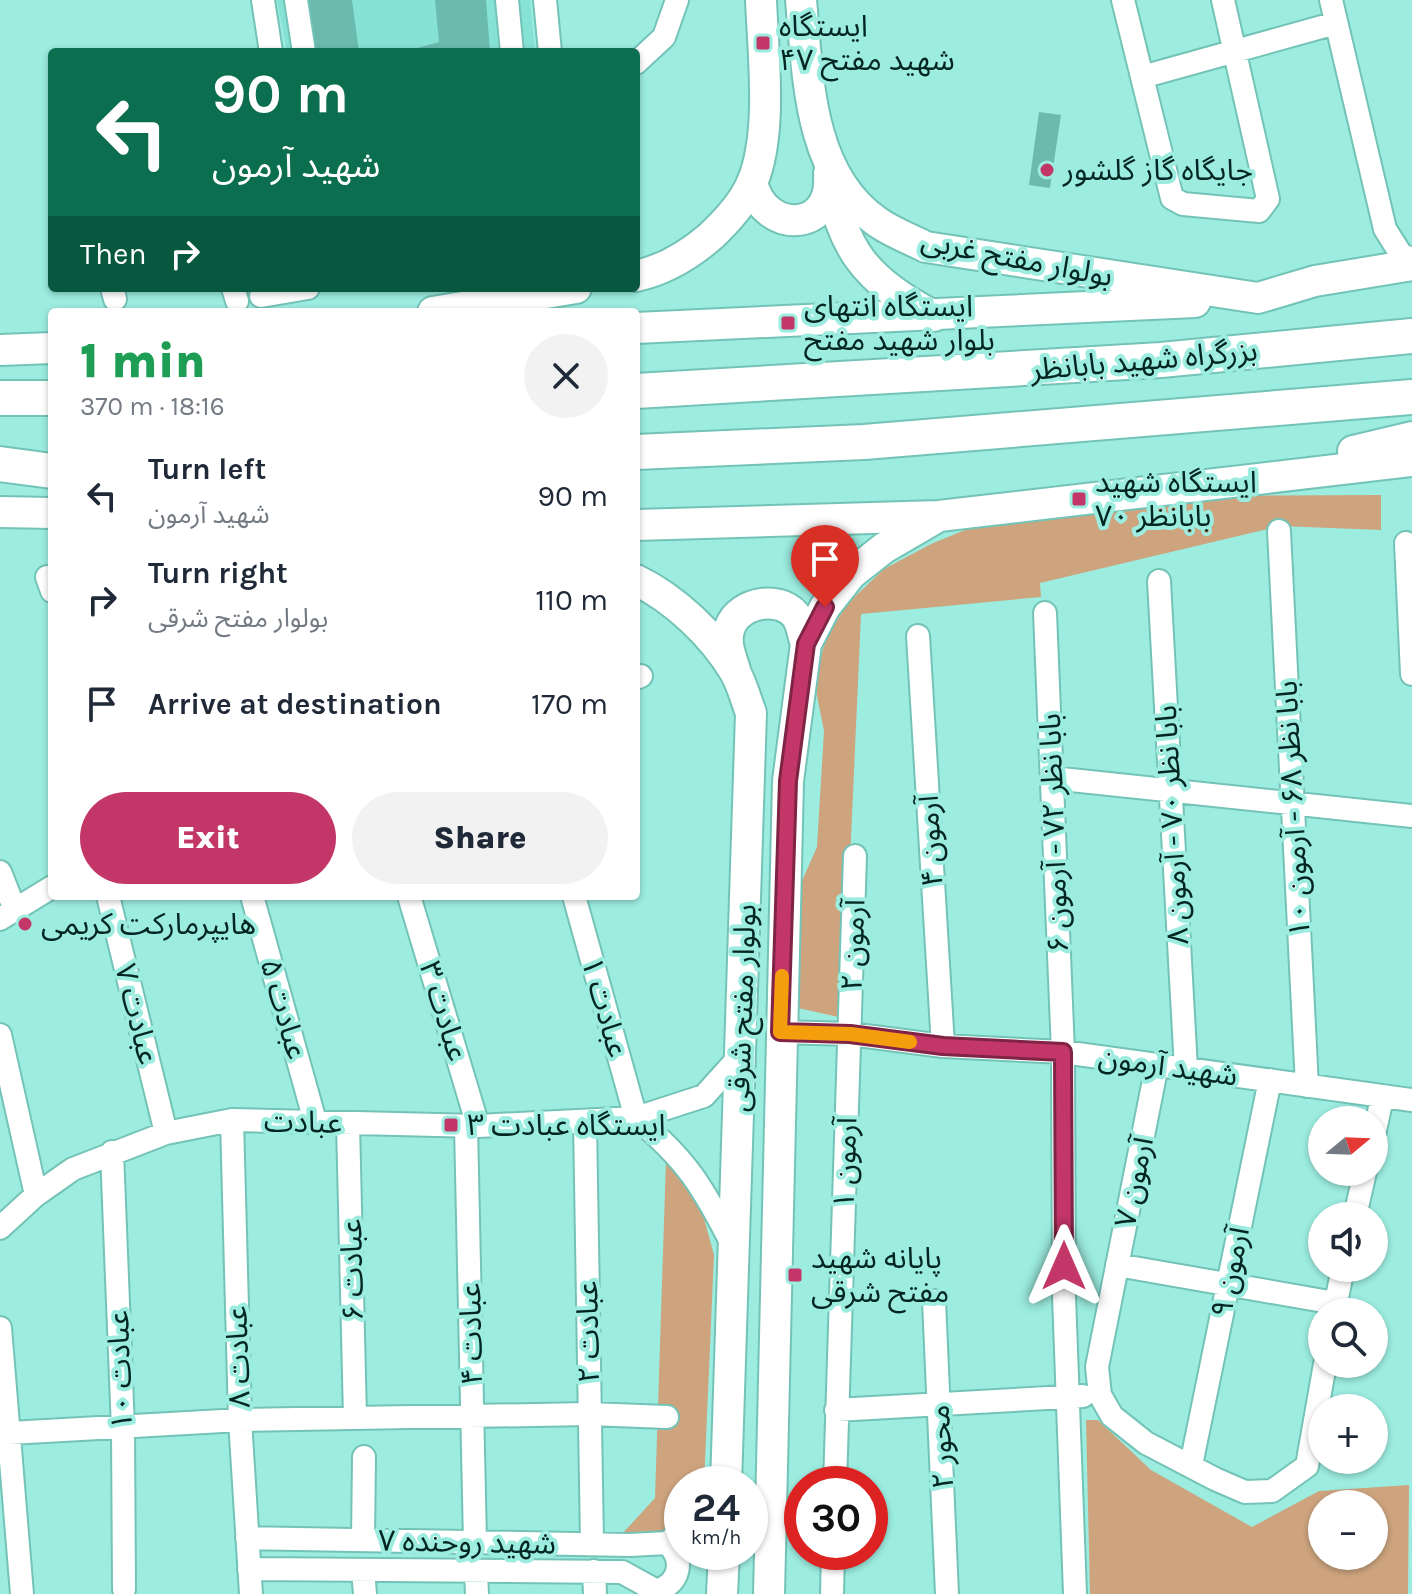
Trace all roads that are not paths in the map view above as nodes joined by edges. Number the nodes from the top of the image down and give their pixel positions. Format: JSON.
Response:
{"nodes":[{"id":1,"x":263,"y":0,"type":"edge"},
{"id":2,"x":296,"y":0,"type":"edge"},
{"id":3,"x":507,"y":0,"type":"edge"},
{"id":4,"x":545,"y":0,"type":"edge"},
{"id":5,"x":677,"y":0,"type":"edge"},
{"id":6,"x":761,"y":0,"type":"edge"},
{"id":7,"x":801,"y":0,"type":"edge"},
{"id":8,"x":1123,"y":0,"type":"edge"},
{"id":9,"x":1223,"y":0,"type":"edge"},
{"id":10,"x":1331,"y":0,"type":"edge"},
{"id":11,"x":1336,"y":23,"type":"junction"},
{"id":12,"x":270,"y":48,"type":"edge"},
{"id":13,"x":303,"y":48,"type":"edge"},
{"id":14,"x":512,"y":48,"type":"edge"},
{"id":15,"x":550,"y":48,"type":"edge"},
{"id":16,"x":1235,"y":51,"type":"junction"},
{"id":17,"x":640,"y":59,"type":"edge"},
{"id":18,"x":1142,"y":77,"type":"junction"},
{"id":19,"x":828,"y":167,"type":"junction"},
{"id":20,"x":752,"y":182,"type":"junction"},
{"id":21,"x":1385,"y":229,"type":"junction"},
{"id":22,"x":1412,"y":258,"type":"edge"},
{"id":23,"x":1412,"y":265,"type":"edge"},
{"id":24,"x":640,"y":275,"type":"edge"},
{"id":25,"x":1315,"y":281,"type":"junction"},
{"id":26,"x":1412,"y":284,"type":"edge"},
{"id":27,"x":284,"y":292,"type":"edge"},
{"id":28,"x":552,"y":292,"type":"edge"},
{"id":29,"x":261,"y":296,"type":"dead end"},
{"id":30,"x":1258,"y":298,"type":"junction"},
{"id":31,"x":457,"y":308,"type":"edge"},
{"id":32,"x":934,"y":316,"type":"junction"},
{"id":33,"x":640,"y":328,"type":"edge"},
{"id":34,"x":0,"y":332,"type":"edge"},
{"id":35,"x":48,"y":333,"type":"edge"},
{"id":36,"x":1412,"y":336,"type":"edge"},
{"id":37,"x":48,"y":348,"type":"edge"},
{"id":38,"x":0,"y":350,"type":"edge"},
{"id":39,"x":640,"y":391,"type":"edge"},
{"id":40,"x":1412,"y":397,"type":"edge"},
{"id":41,"x":0,"y":398,"type":"edge"},
{"id":42,"x":48,"y":398,"type":"edge"},
{"id":43,"x":1412,"y":437,"type":"edge"},
{"id":44,"x":640,"y":452,"type":"edge"},
{"id":45,"x":48,"y":459,"type":"edge"},
{"id":46,"x":1412,"y":461,"type":"edge"},
{"id":47,"x":0,"y":462,"type":"edge"},
{"id":48,"x":48,"y":470,"type":"edge"},
{"id":49,"x":1412,"y":480,"type":"edge"},
{"id":50,"x":1187,"y":488,"type":"junction"},
{"id":51,"x":0,"y":512,"type":"edge"},
{"id":52,"x":48,"y":513,"type":"edge"},
{"id":53,"x":939,"y":516,"type":"junction"},
{"id":54,"x":640,"y":525,"type":"edge"},
{"id":55,"x":1279,"y":531,"type":"dead end"},
{"id":56,"x":0,"y":532,"type":"edge"},
{"id":57,"x":48,"y":532,"type":"edge"},
{"id":58,"x":1406,"y":543,"type":"dead end"},
{"id":59,"x":1159,"y":581,"type":"dead end"},
{"id":60,"x":640,"y":582,"type":"edge"},
{"id":61,"x":1045,"y":613,"type":"dead end"},
{"id":62,"x":918,"y":636,"type":"dead end"},
{"id":63,"x":806,"y":644,"type":"junction"},
{"id":64,"x":736,"y":673,"type":"junction"},
{"id":65,"x":1412,"y":674,"type":"edge"},
{"id":66,"x":1052,"y":778,"type":"junction"},
{"id":67,"x":1171,"y":791,"type":"junction"},
{"id":68,"x":1293,"y":804,"type":"junction"},
{"id":69,"x":1412,"y":816,"type":"edge"},
{"id":70,"x":855,"y":856,"type":"dead end"},
{"id":71,"x":0,"y":872,"type":"edge"},
{"id":72,"x":48,"y":890,"type":"edge"},
{"id":73,"x":109,"y":900,"type":"edge"},
{"id":74,"x":253,"y":900,"type":"edge"},
{"id":75,"x":410,"y":900,"type":"edge"},
{"id":76,"x":575,"y":900,"type":"edge"},
{"id":77,"x":8,"y":915,"type":"edge"},
{"id":78,"x":780,"y":1032,"type":"junction"},
{"id":79,"x":850,"y":1034,"type":"junction"},
{"id":80,"x":0,"y":1035,"type":"edge"},
{"id":81,"x":943,"y":1046,"type":"junction"},
{"id":82,"x":1063,"y":1052,"type":"junction"},
{"id":83,"x":741,"y":1055,"type":"junction"},
{"id":84,"x":1157,"y":1065,"type":"junction"},
{"id":85,"x":1186,"y":1069,"type":"junction"},
{"id":86,"x":1270,"y":1080,"type":"junction"},
{"id":87,"x":1307,"y":1086,"type":"junction"},
{"id":88,"x":1382,"y":1098,"type":"junction"},
{"id":89,"x":1412,"y":1100,"type":"edge"},
{"id":90,"x":1380,"y":1106,"type":"edge"},
{"id":91,"x":636,"y":1118,"type":"junction"},
{"id":92,"x":232,"y":1120,"type":"junction"},
{"id":93,"x":315,"y":1121,"type":"junction"},
{"id":94,"x":585,"y":1121,"type":"junction"},
{"id":95,"x":348,"y":1123,"type":"junction"},
{"id":96,"x":472,"y":1126,"type":"junction"},
{"id":97,"x":166,"y":1133,"type":"junction"},
{"id":98,"x":112,"y":1152,"type":"junction"},
{"id":99,"x":36,"y":1195,"type":"junction"},
{"id":100,"x":0,"y":1228,"type":"edge"},
{"id":101,"x":734,"y":1248,"type":"junction"},
{"id":102,"x":1117,"y":1265,"type":"junction"},
{"id":103,"x":1227,"y":1284,"type":"junction"},
{"id":104,"x":934,"y":1301,"type":"dead end"},
{"id":105,"x":1308,"y":1302,"type":"edge"},
{"id":106,"x":0,"y":1328,"type":"edge"},
{"id":107,"x":1323,"y":1378,"type":"edge"},
{"id":108,"x":1100,"y":1395,"type":"junction"},
{"id":109,"x":1070,"y":1396,"type":"junction"},
{"id":110,"x":3,"y":1398,"type":"edge"},
{"id":111,"x":939,"y":1405,"type":"junction"},
{"id":112,"x":836,"y":1410,"type":"junction"},
{"id":113,"x":589,"y":1414,"type":"junction"},
{"id":114,"x":473,"y":1415,"type":"junction"},
{"id":115,"x":667,"y":1417,"type":"dead end"},
{"id":116,"x":355,"y":1418,"type":"junction"},
{"id":117,"x":240,"y":1420,"type":"junction"},
{"id":118,"x":123,"y":1429,"type":"junction"},
{"id":119,"x":10,"y":1433,"type":"junction"},
{"id":120,"x":364,"y":1457,"type":"dead end"},
{"id":121,"x":1191,"y":1465,"type":"junction"},
{"id":122,"x":727,"y":1466,"type":"edge"},
{"id":123,"x":835,"y":1466,"type":"edge"},
{"id":124,"x":247,"y":1538,"type":"junction"},
{"id":125,"x":664,"y":1538,"type":"edge"},
{"id":126,"x":363,"y":1540,"type":"junction"},
{"id":127,"x":475,"y":1542,"type":"junction"},
{"id":128,"x":592,"y":1543,"type":"junction"},
{"id":129,"x":10,"y":1548,"type":"edge"},
{"id":130,"x":249,"y":1569,"type":"junction"},
{"id":131,"x":363,"y":1570,"type":"junction"},
{"id":132,"x":677,"y":1570,"type":"edge"},
{"id":133,"x":723,"y":1570,"type":"edge"},
{"id":134,"x":833,"y":1570,"type":"edge"},
{"id":135,"x":594,"y":1571,"type":"junction"},
{"id":136,"x":476,"y":1583,"type":"edge"},
{"id":137,"x":124,"y":1589,"type":"dead end"},
{"id":138,"x":14,"y":1591,"type":"edge"},
{"id":139,"x":660,"y":1592,"type":"edge"},
{"id":140,"x":251,"y":1594,"type":"edge"},
{"id":141,"x":365,"y":1594,"type":"edge"},
{"id":142,"x":595,"y":1594,"type":"edge"},
{"id":143,"x":722,"y":1594,"type":"edge"},
{"id":144,"x":769,"y":1594,"type":"edge"},
{"id":145,"x":832,"y":1594,"type":"edge"},
{"id":146,"x":947,"y":1594,"type":"edge"},
{"id":147,"x":1075,"y":1594,"type":"edge"}],
"edges":[{"from":1,"to":12,"type":"street"},
{"from":2,"to":13,"type":"street"},
{"from":3,"to":14,"type":"street"},
{"from":4,"to":15,"type":"street"},
{"from":5,"to":17,"type":"street"},
{"from":6,"to":20,"type":"main road"},
{"from":7,"to":19,"type":"main road","name":"بولوار مفتح غربی"},
{"from":8,"to":18,"type":"street"},
{"from":9,"to":16,"type":"street"},
{"from":10,"to":11,"type":"street"},
{"from":11,"to":16,"type":"street"},
{"from":11,"to":21,"type":"street"},
{"from":16,"to":18,"type":"street"},
{"from":16,"to":18,"type":"street"},
{"from":19,"to":20,"type":"main road"},
{"from":19,"to":30,"type":"main road","name":"بولوار مفتح غربی"},
{"from":19,"to":32,"type":"main road"},
{"from":20,"to":24,"type":"main road"},
{"from":21,"to":22,"type":"street"},
{"from":21,"to":25,"type":"street"},
{"from":23,"to":25,"type":"main road"},
{"from":25,"to":30,"type":"main road"},
{"from":26,"to":30,"type":"main road"},
{"from":27,"to":29,"type":"street"},
{"from":28,"to":31,"type":"main road"},
{"from":30,"to":32,"type":"main road"},
{"from":32,"to":33,"type":"main road"},
{"from":34,"to":35,"type":"main road"},
{"from":36,"to":39,"type":"highway","name":"بزرگراه شهید بابانظر"},
{"from":37,"to":38,"type":"main road"},
{"from":40,"to":44,"type":"highway","name":"بزرگراه شهید بابانظر"},
{"from":41,"to":42,"type":"highway"},
{"from":43,"to":50,"type":"main road"},
{"from":45,"to":47,"type":"highway"},
{"from":46,"to":50,"type":"main road"},
{"from":47,"to":48,"type":"highway"},
{"from":49,"to":50,"type":"main road"},
{"from":50,"to":53,"type":"main road"},
{"from":51,"to":52,"type":"main road"},
{"from":53,"to":54,"type":"main road"},
{"from":53,"to":63,"type":"main road","name":"بولوار مفتح شرقی"},
{"from":55,"to":68,"type":"street","name":"بابا نظر ۶۸ - آرمون ۱۰"},
{"from":56,"to":57,"type":"main road"},
{"from":58,"to":65,"type":"street"},
{"from":59,"to":67,"type":"street","name":"بابا نظر ۷۰ - آرمون ۸"},
{"from":60,"to":64,"type":"main road","name":"بولوار مفتح شرقی"},
{"from":61,"to":66,"type":"street","name":"بابا نظر ۷۲ - آرمون ۶"},
{"from":62,"to":81,"type":"street","name":"آرمون ۴"},
{"from":63,"to":64,"type":"main road"},
{"from":63,"to":78,"type":"main road","name":"بولوار مفتح شرقی"},
{"from":64,"to":83,"type":"main road","name":"بولوار مفتح شرقی"},
{"from":66,"to":67,"type":"street"},
{"from":66,"to":82,"type":"street","name":"بابا نظر ۷۲ - آرمون ۶"},
{"from":67,"to":68,"type":"street"},
{"from":67,"to":85,"type":"street","name":"بابا نظر ۷۰ - آرمون ۸"},
{"from":68,"to":69,"type":"street"},
{"from":68,"to":87,"type":"street","name":"بابا نظر ۶۸ - آرمون ۱۰"},
{"from":70,"to":79,"type":"street","name":"آرمون ۲"},
{"from":71,"to":77,"type":"street"},
{"from":72,"to":77,"type":"street"},
{"from":73,"to":97,"type":"street","name":"عبادت ۷"},
{"from":74,"to":93,"type":"street","name":"عبادت ۵"},
{"from":75,"to":96,"type":"street","name":"عبادت ۳"},
{"from":76,"to":91,"type":"street","name":"عبادت ۱"},
{"from":78,"to":79,"type":"street","name":"شهید آرمون"},
{"from":78,"to":144,"type":"main road","name":"بولوار مفتح شرقی"},
{"from":79,"to":81,"type":"street","name":"شهید آرمون"},
{"from":79,"to":112,"type":"street","name":"آرمون ۱"},
{"from":80,"to":99,"type":"street"},
{"from":81,"to":82,"type":"street","name":"شهید آرمون"},
{"from":82,"to":84,"type":"street","name":"شهید آرمون"},
{"from":82,"to":109,"type":"street","name":"بابا نظر ۷۲ - آرمون ۶"},
{"from":83,"to":91,"type":"street","name":"عبادت"},
{"from":83,"to":101,"type":"main road","name":"بولوار مفتح شرقی"},
{"from":84,"to":85,"type":"street","name":"شهید آرمون"},
{"from":84,"to":102,"type":"street","name":"آرمون ۷"},
{"from":85,"to":86,"type":"street","name":"شهید آرمون"},
{"from":86,"to":87,"type":"street","name":"شهید آرمون"},
{"from":86,"to":103,"type":"street","name":"آرمون ۹"},
{"from":87,"to":88,"type":"street","name":"شهید آرمون"},
{"from":88,"to":89,"type":"street","name":"شهید آرمون"},
{"from":88,"to":90,"type":"street"},
{"from":91,"to":94,"type":"street","name":"عبادت"},
{"from":91,"to":101,"type":"street"},
{"from":92,"to":93,"type":"street","name":"عبادت"},
{"from":92,"to":97,"type":"street","name":"عبادت"},
{"from":92,"to":117,"type":"street","name":"عبادت ۸"},
{"from":93,"to":95,"type":"street","name":"عبادت"},
{"from":94,"to":96,"type":"street","name":"عبادت"},
{"from":94,"to":113,"type":"street","name":"عبادت ۲"},
{"from":95,"to":96,"type":"street","name":"عبادت"},
{"from":95,"to":116,"type":"street","name":"عبادت ۶"},
{"from":96,"to":114,"type":"street","name":"عبادت ۴"},
{"from":97,"to":98,"type":"street","name":"عبادت"},
{"from":98,"to":99,"type":"street","name":"عبادت"},
{"from":98,"to":118,"type":"street","name":"عبادت ۱۰"},
{"from":99,"to":100,"type":"street","name":"عبادت"},
{"from":101,"to":122,"type":"main road","name":"بولوار مفتح شرقی"},
{"from":102,"to":103,"type":"street"},
{"from":102,"to":108,"type":"street","name":"آرمون ۷"},
{"from":103,"to":105,"type":"street"},
{"from":103,"to":121,"type":"street","name":"آرمون ۹"},
{"from":104,"to":111,"type":"street","name":"محور ۲"},
{"from":106,"to":110,"type":"street"},
{"from":107,"to":121,"type":"street"},
{"from":108,"to":109,"type":"street"},
{"from":108,"to":121,"type":"street"},
{"from":109,"to":111,"type":"street"},
{"from":109,"to":147,"type":"street","name":"بابا نظر ۷۲ - آرمون ۶"},
{"from":110,"to":119,"type":"street"},
{"from":111,"to":112,"type":"street"},
{"from":111,"to":146,"type":"street","name":"محور ۲"},
{"from":112,"to":123,"type":"street","name":"آرمون ۱"},
{"from":113,"to":114,"type":"street"},
{"from":113,"to":115,"type":"street"},
{"from":113,"to":128,"type":"street","name":"عبادت ۲"},
{"from":114,"to":116,"type":"street"},
{"from":114,"to":127,"type":"street","name":"عبادت ۴"},
{"from":116,"to":117,"type":"street"},
{"from":117,"to":118,"type":"street"},
{"from":117,"to":124,"type":"street","name":"عبادت ۸"},
{"from":118,"to":119,"type":"street"},
{"from":118,"to":137,"type":"street","name":"عبادت ۱۰"},
{"from":119,"to":129,"type":"street"},
{"from":120,"to":126,"type":"street"},
{"from":124,"to":126,"type":"street","name":"شهید روحنده ۷"},
{"from":124,"to":130,"type":"street","name":"عبادت ۸"},
{"from":125,"to":128,"type":"street","name":"شهید روحنده ۷"},
{"from":126,"to":127,"type":"street","name":"شهید روحنده ۷"},
{"from":127,"to":128,"type":"street","name":"شهید روحنده ۷"},
{"from":129,"to":138,"type":"street"},
{"from":130,"to":131,"type":"street","name":"شهید روحنده ۷"},
{"from":130,"to":140,"type":"street","name":"عبادت ۸"},
{"from":131,"to":136,"type":"street","name":"شهید روحنده ۷"},
{"from":131,"to":141,"type":"street"},
{"from":132,"to":139,"type":"street"},
{"from":133,"to":143,"type":"main road"},
{"from":134,"to":145,"type":"street"},
{"from":135,"to":136,"type":"street","name":"شهید روحنده ۷"},
{"from":135,"to":139,"type":"street","name":"شهید روحنده ۷"},
{"from":135,"to":142,"type":"street"}]}
